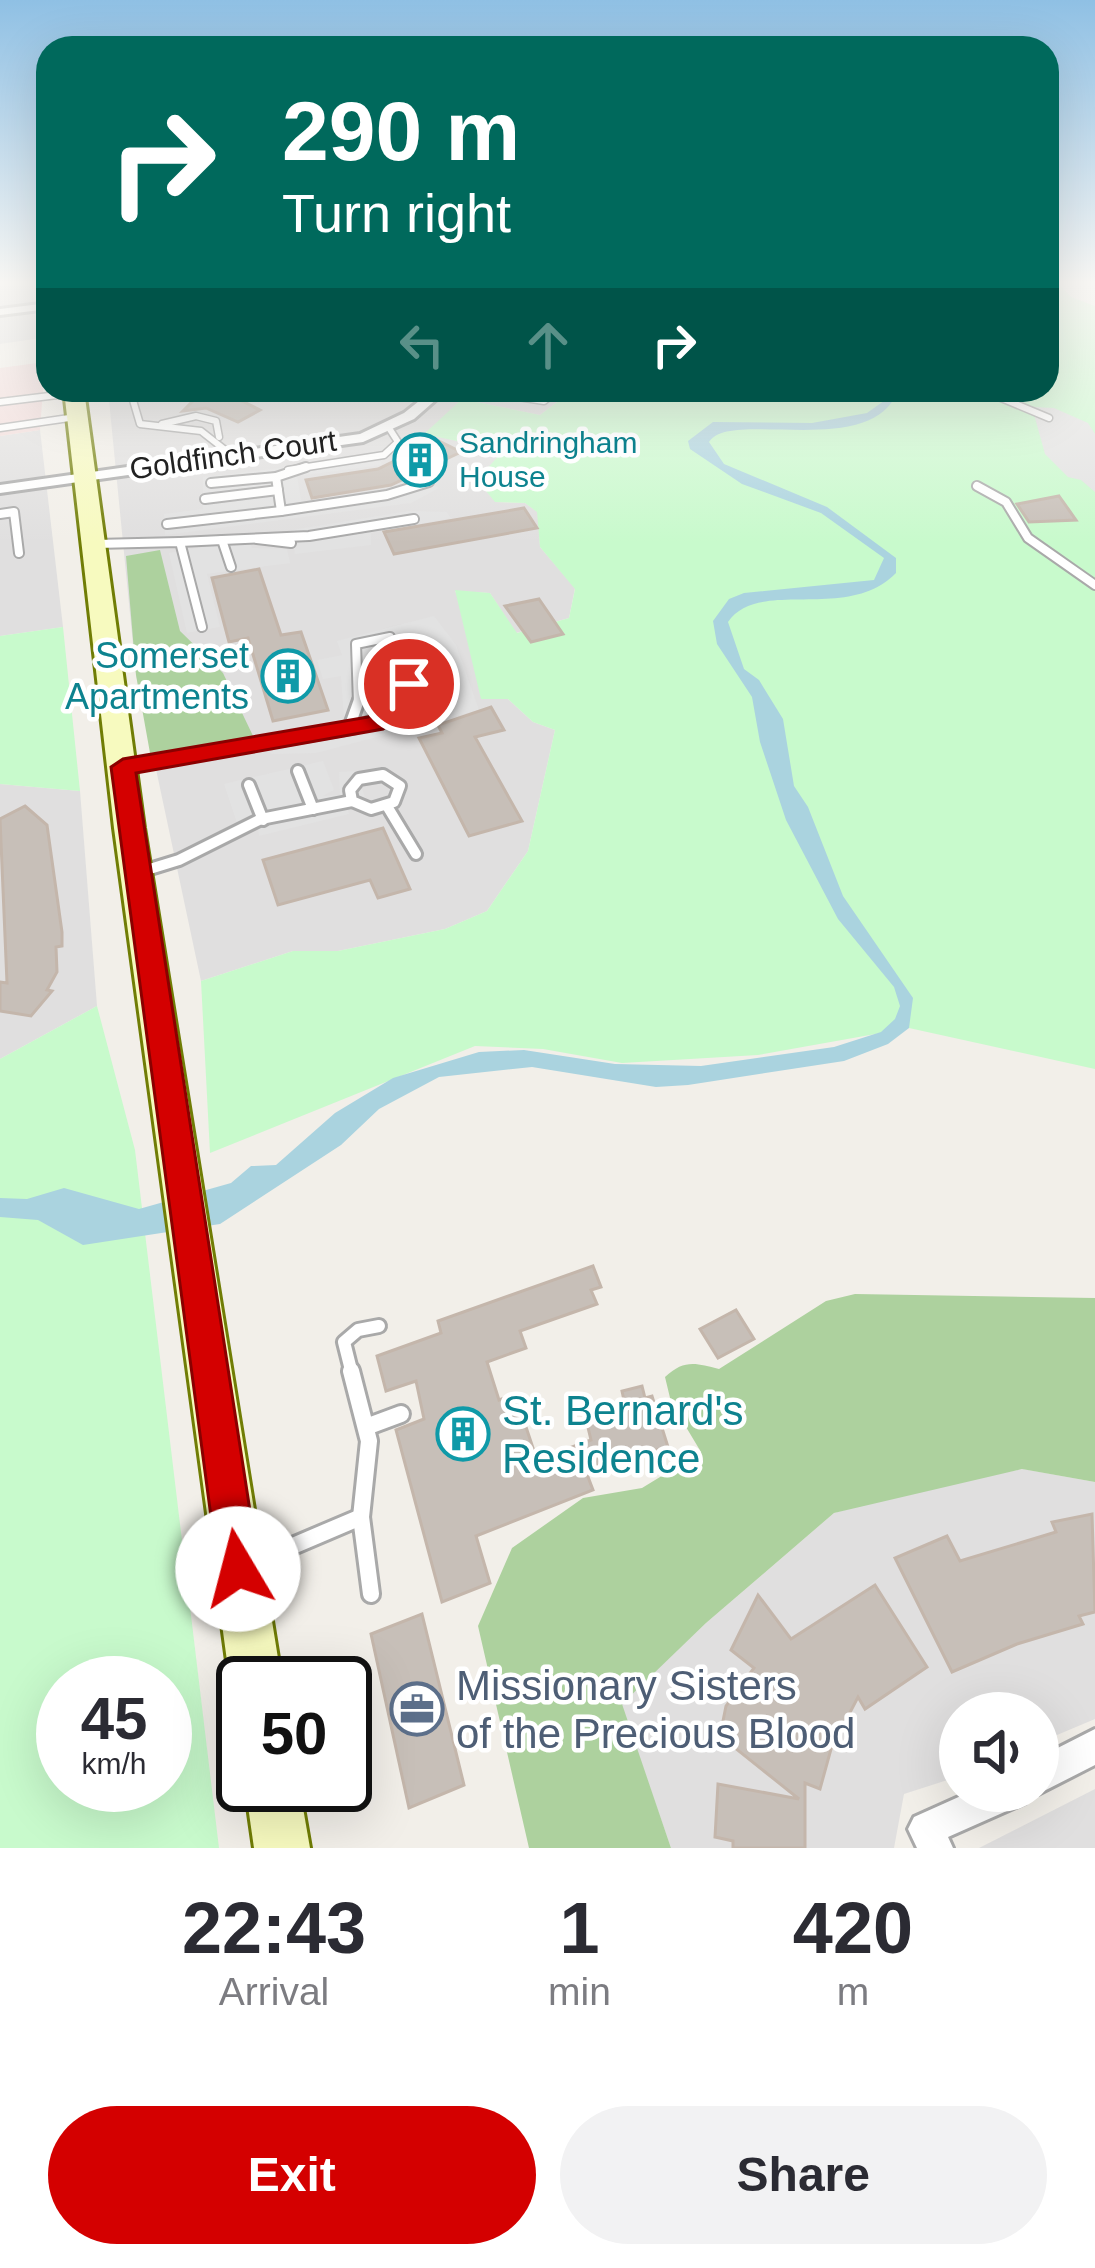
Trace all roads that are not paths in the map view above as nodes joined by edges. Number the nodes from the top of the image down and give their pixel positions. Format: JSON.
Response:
{"nodes":[{"id":1,"x":36,"y":397,"type":"edge"},
{"id":2,"x":0,"y":402,"type":"edge"},
{"id":3,"x":75,"y":402,"type":"edge"},
{"id":4,"x":134,"y":402,"type":"edge"},
{"id":5,"x":425,"y":402,"type":"edge"},
{"id":6,"x":1011,"y":402,"type":"edge"},
{"id":7,"x":76,"y":417,"type":"junction"},
{"id":8,"x":1049,"y":418,"type":"dead end"},
{"id":9,"x":0,"y":428,"type":"edge"},
{"id":10,"x":389,"y":428,"type":"junction"},
{"id":11,"x":283,"y":450,"type":"junction"},
{"id":12,"x":229,"y":453,"type":"junction"},
{"id":13,"x":288,"y":470,"type":"junction"},
{"id":14,"x":82,"y":476,"type":"junction"},
{"id":15,"x":276,"y":478,"type":"junction"},
{"id":16,"x":289,"y":482,"type":"dead end"},
{"id":17,"x":428,"y":482,"type":"dead end"},
{"id":18,"x":211,"y":483,"type":"dead end"},
{"id":19,"x":977,"y":485,"type":"dead end"},
{"id":20,"x":0,"y":489,"type":"edge"},
{"id":21,"x":278,"y":490,"type":"junction"},
{"id":22,"x":205,"y":499,"type":"dead end"},
{"id":23,"x":281,"y":511,"type":"junction"},
{"id":24,"x":0,"y":514,"type":"edge"},
{"id":25,"x":414,"y":519,"type":"dead end"},
{"id":26,"x":167,"y":524,"type":"dead end"},
{"id":27,"x":254,"y":538,"type":"junction"},
{"id":28,"x":222,"y":540,"type":"junction"},
{"id":29,"x":179,"y":542,"type":"junction"},
{"id":30,"x":292,"y":543,"type":"dead end"},
{"id":31,"x":92,"y":544,"type":"junction"},
{"id":32,"x":19,"y":553,"type":"dead end"},
{"id":33,"x":231,"y":567,"type":"dead end"},
{"id":34,"x":1095,"y":583,"type":"edge"},
{"id":35,"x":202,"y":626,"type":"dead end"},
{"id":36,"x":349,"y":728,"type":"junction"},
{"id":37,"x":123,"y":767,"type":"junction"},
{"id":38,"x":298,"y":771,"type":"dead end"},
{"id":39,"x":248,"y":784,"type":"dead end"},
{"id":40,"x":352,"y":801,"type":"junction"},
{"id":41,"x":387,"y":806,"type":"junction"},
{"id":42,"x":313,"y":809,"type":"junction"},
{"id":43,"x":263,"y":820,"type":"junction"},
{"id":44,"x":416,"y":854,"type":"dead end"},
{"id":45,"x":136,"y":873,"type":"junction"},
{"id":46,"x":379,"y":1326,"type":"dead end"},
{"id":47,"x":401,"y":1414,"type":"dead end"},
{"id":48,"x":366,"y":1427,"type":"junction"},
{"id":49,"x":361,"y":1517,"type":"junction"},
{"id":50,"x":238,"y":1569,"type":"junction"},
{"id":51,"x":371,"y":1594,"type":"dead end"},
{"id":52,"x":252,"y":1656,"type":"edge"},
{"id":53,"x":1095,"y":1746,"type":"edge"},
{"id":54,"x":1059,"y":1766,"type":"edge"},
{"id":55,"x":276,"y":1812,"type":"edge"},
{"id":56,"x":965,"y":1812,"type":"edge"},
{"id":57,"x":282,"y":1848,"type":"edge"},
{"id":58,"x":935,"y":1848,"type":"edge"}],
"edges":[{"from":1,"to":2,"type":"lane"},
{"from":3,"to":7,"type":"main road"},
{"from":4,"to":12,"type":"lane"},
{"from":5,"to":10,"type":"street","name":"Goldfinch Court"},
{"from":6,"to":8,"type":"lane"},
{"from":7,"to":9,"type":"lane"},
{"from":7,"to":14,"type":"main road"},
{"from":10,"to":11,"type":"street","name":"Goldfinch Court"},
{"from":10,"to":13,"type":"lane"},
{"from":11,"to":12,"type":"street","name":"Goldfinch Court"},
{"from":11,"to":13,"type":"lane"},
{"from":12,"to":14,"type":"street","name":"Goldfinch Court"},
{"from":13,"to":15,"type":"lane"},
{"from":13,"to":16,"type":"lane"},
{"from":14,"to":20,"type":"street","name":"Goldfinch Court"},
{"from":14,"to":31,"type":"main road"},
{"from":15,"to":18,"type":"lane"},
{"from":15,"to":21,"type":"lane"},
{"from":17,"to":23,"type":"lane"},
{"from":19,"to":34,"type":"lane"},
{"from":21,"to":22,"type":"lane"},
{"from":21,"to":23,"type":"lane"},
{"from":23,"to":26,"type":"lane"},
{"from":24,"to":32,"type":"lane"},
{"from":25,"to":27,"type":"lane"},
{"from":27,"to":28,"type":"lane"},
{"from":27,"to":30,"type":"lane"},
{"from":28,"to":29,"type":"lane"},
{"from":28,"to":33,"type":"lane"},
{"from":29,"to":31,"type":"lane"},
{"from":29,"to":35,"type":"lane"},
{"from":31,"to":37,"type":"main road"},
{"from":36,"to":36,"type":"lane"},
{"from":36,"to":37,"type":"lane"},
{"from":37,"to":45,"type":"main road"},
{"from":38,"to":42,"type":"lane"},
{"from":39,"to":43,"type":"lane"},
{"from":40,"to":41,"type":"lane"},
{"from":40,"to":41,"type":"lane"},
{"from":40,"to":42,"type":"lane"},
{"from":41,"to":44,"type":"lane"},
{"from":42,"to":43,"type":"lane"},
{"from":43,"to":45,"type":"lane"},
{"from":45,"to":50,"type":"main road"},
{"from":46,"to":48,"type":"lane"},
{"from":47,"to":48,"type":"lane"},
{"from":48,"to":49,"type":"lane"},
{"from":49,"to":50,"type":"lane"},
{"from":49,"to":51,"type":"lane"},
{"from":50,"to":52,"type":"main road"},
{"from":53,"to":54,"type":"street"},
{"from":55,"to":57,"type":"main road"},
{"from":56,"to":58,"type":"street"}]}
